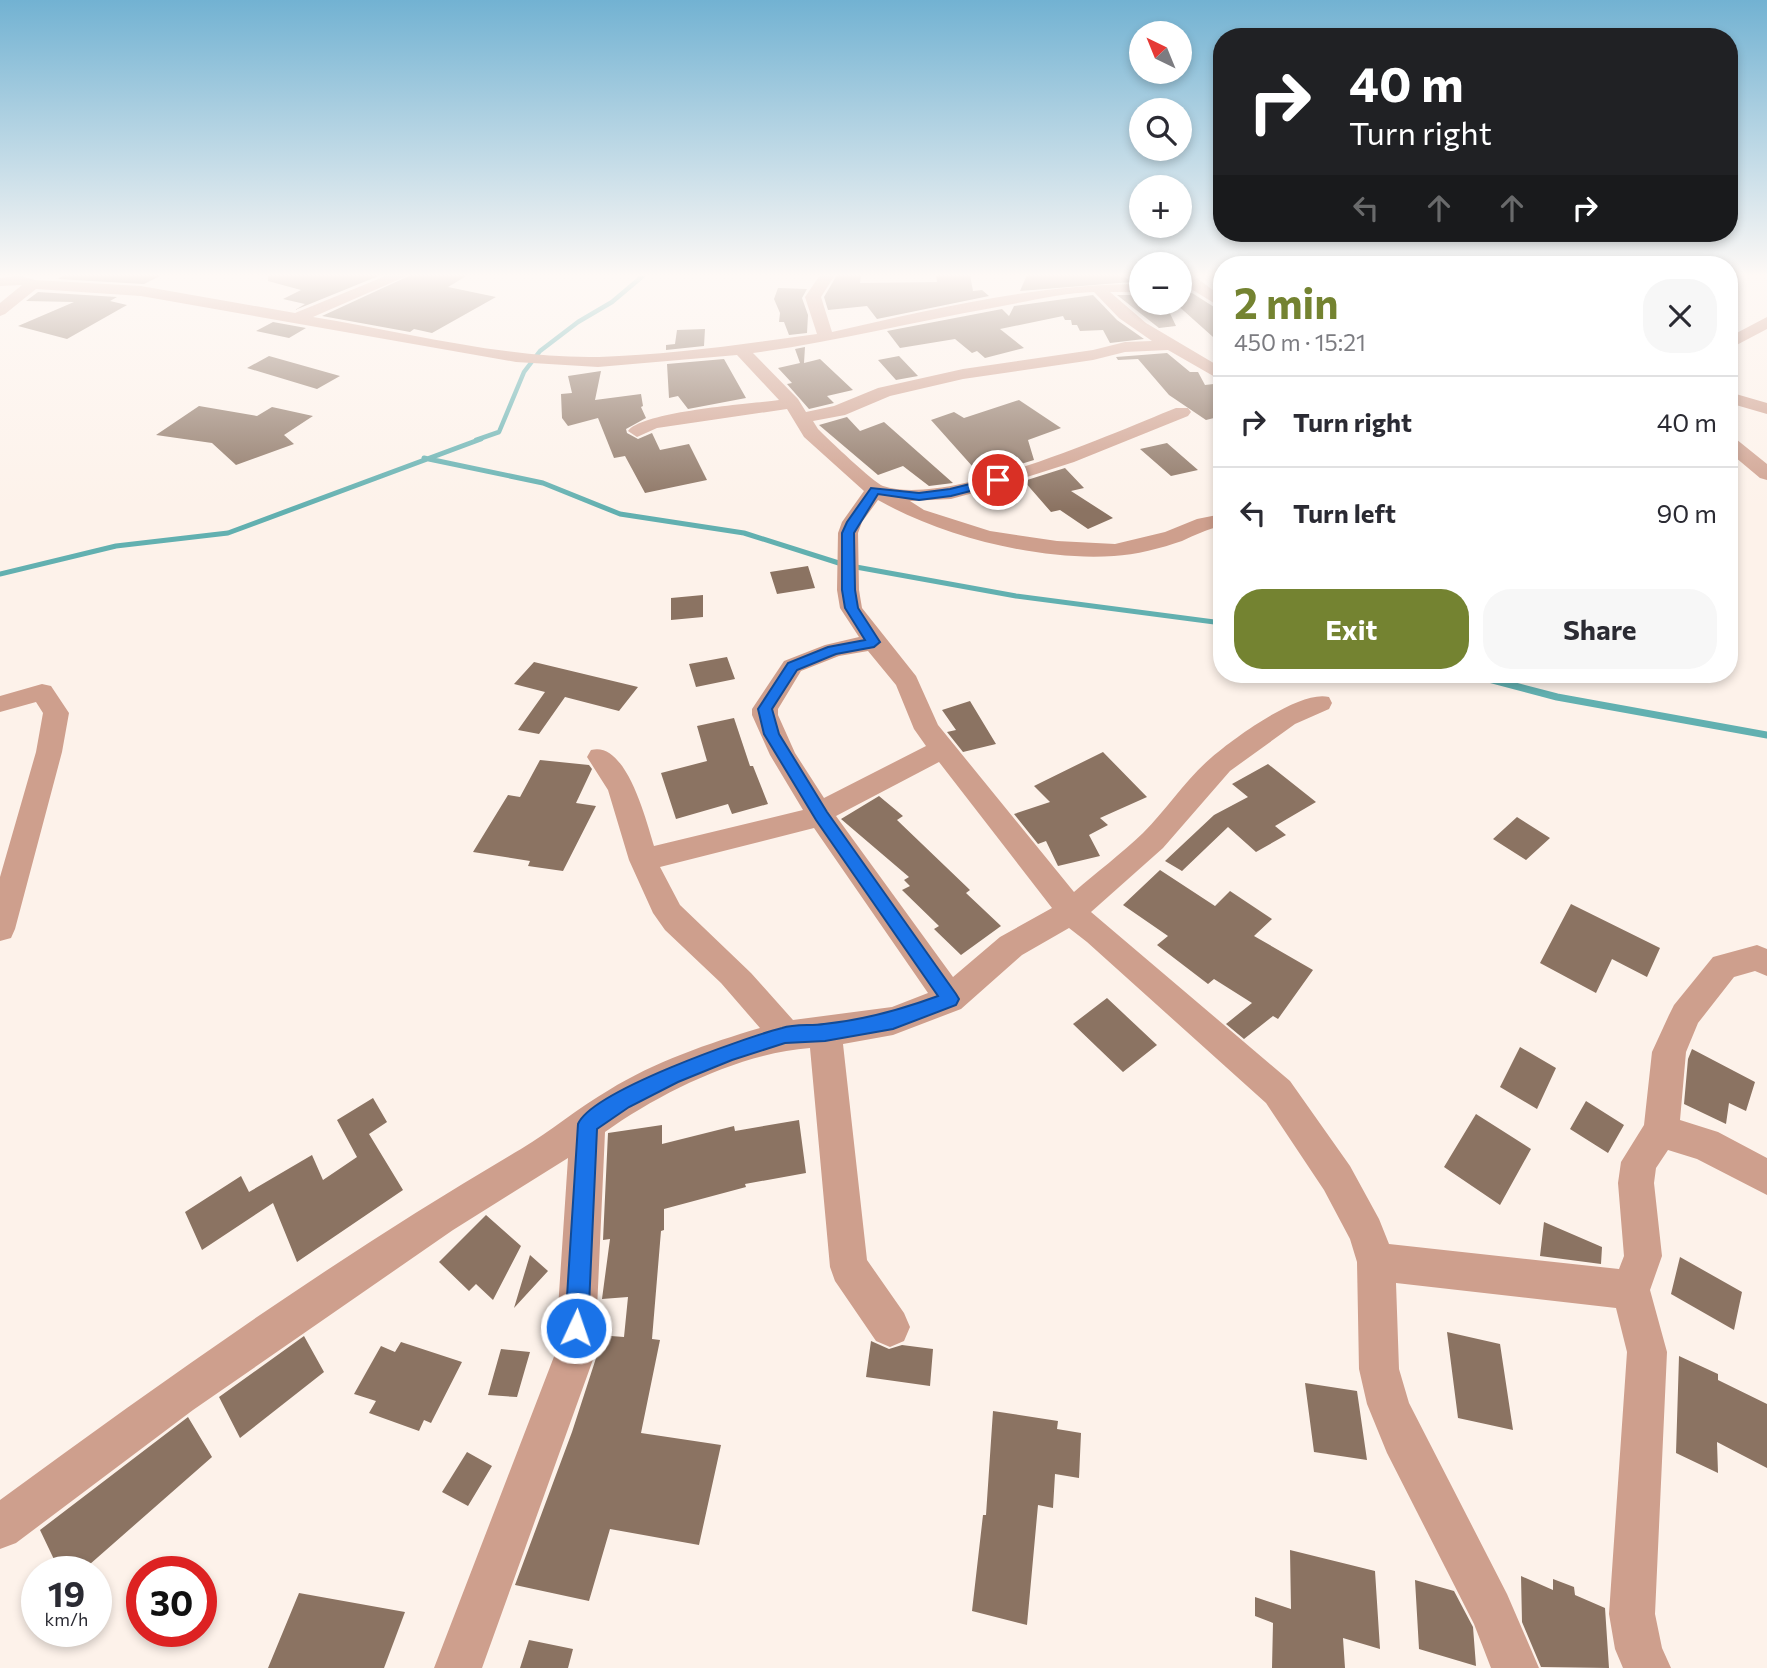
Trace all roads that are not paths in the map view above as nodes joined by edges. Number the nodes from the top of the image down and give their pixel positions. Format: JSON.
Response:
{"nodes":[{"id":1,"x":498,"y":353,"type":"edge"},
{"id":2,"x":713,"y":353,"type":"edge"},
{"id":3,"x":744,"y":353,"type":"edge"},
{"id":4,"x":1102,"y":353,"type":"edge"},
{"id":5,"x":1182,"y":353,"type":"edge"},
{"id":6,"x":1213,"y":371,"type":"edge"},
{"id":7,"x":1738,"y":400,"type":"edge"},
{"id":8,"x":1767,"y":409,"type":"edge"},
{"id":9,"x":797,"y":411,"type":"junction"},
{"id":10,"x":1182,"y":412,"type":"dead end"},
{"id":11,"x":636,"y":431,"type":"dead end"},
{"id":12,"x":1738,"y":450,"type":"edge"},
{"id":13,"x":1767,"y":474,"type":"edge"},
{"id":14,"x":875,"y":490,"type":"junction"},
{"id":15,"x":1213,"y":522,"type":"edge"},
{"id":16,"x":874,"y":642,"type":"junction"},
{"id":17,"x":1320,"y":703,"type":"dead end"},
{"id":18,"x":0,"y":704,"type":"edge"},
{"id":19,"x":942,"y":749,"type":"junction"},
{"id":20,"x":600,"y":757,"type":"dead end"},
{"id":21,"x":820,"y":814,"type":"junction"},
{"id":22,"x":643,"y":860,"type":"junction"},
{"id":23,"x":1070,"y":913,"type":"junction"},
{"id":24,"x":0,"y":929,"type":"edge"},
{"id":25,"x":1767,"y":964,"type":"edge"},
{"id":26,"x":950,"y":999,"type":"junction"},
{"id":27,"x":825,"y":1032,"type":"junction"},
{"id":28,"x":785,"y":1035,"type":"junction"},
{"id":29,"x":588,"y":1124,"type":"junction"},
{"id":30,"x":1661,"y":1131,"type":"junction"},
{"id":31,"x":1767,"y":1177,"type":"edge"},
{"id":32,"x":1376,"y":1262,"type":"junction"},
{"id":33,"x":1631,"y":1290,"type":"junction"},
{"id":34,"x":890,"y":1327,"type":"dead end"},
{"id":35,"x":0,"y":1527,"type":"edge"},
{"id":36,"x":458,"y":1668,"type":"edge"},
{"id":37,"x":1515,"y":1668,"type":"edge"},
{"id":38,"x":1647,"y":1668,"type":"edge"}],
"edges":[{"from":1,"to":2,"type":"street"},
{"from":3,"to":9,"type":"street"},
{"from":4,"to":9,"type":"street"},
{"from":5,"to":6,"type":"street"},
{"from":7,"to":8,"type":"street"},
{"from":9,"to":11,"type":"street"},
{"from":9,"to":14,"type":"street"},
{"from":10,"to":14,"type":"street"},
{"from":12,"to":13,"type":"street"},
{"from":14,"to":15,"type":"street"},
{"from":14,"to":16,"type":"street"},
{"from":16,"to":19,"type":"street"},
{"from":16,"to":21,"type":"street"},
{"from":17,"to":23,"type":"street"},
{"from":18,"to":24,"type":"street"},
{"from":19,"to":21,"type":"street"},
{"from":19,"to":23,"type":"street"},
{"from":20,"to":22,"type":"street"},
{"from":21,"to":22,"type":"street"},
{"from":21,"to":26,"type":"street"},
{"from":22,"to":28,"type":"street"},
{"from":23,"to":26,"type":"street"},
{"from":23,"to":32,"type":"street"},
{"from":25,"to":30,"type":"street"},
{"from":26,"to":27,"type":"street"},
{"from":27,"to":28,"type":"street"},
{"from":27,"to":34,"type":"street"},
{"from":28,"to":29,"type":"street"},
{"from":29,"to":35,"type":"street"},
{"from":29,"to":36,"type":"street"},
{"from":30,"to":31,"type":"street"},
{"from":30,"to":33,"type":"street"},
{"from":32,"to":33,"type":"street"},
{"from":32,"to":37,"type":"street"},
{"from":33,"to":38,"type":"street"}]}
